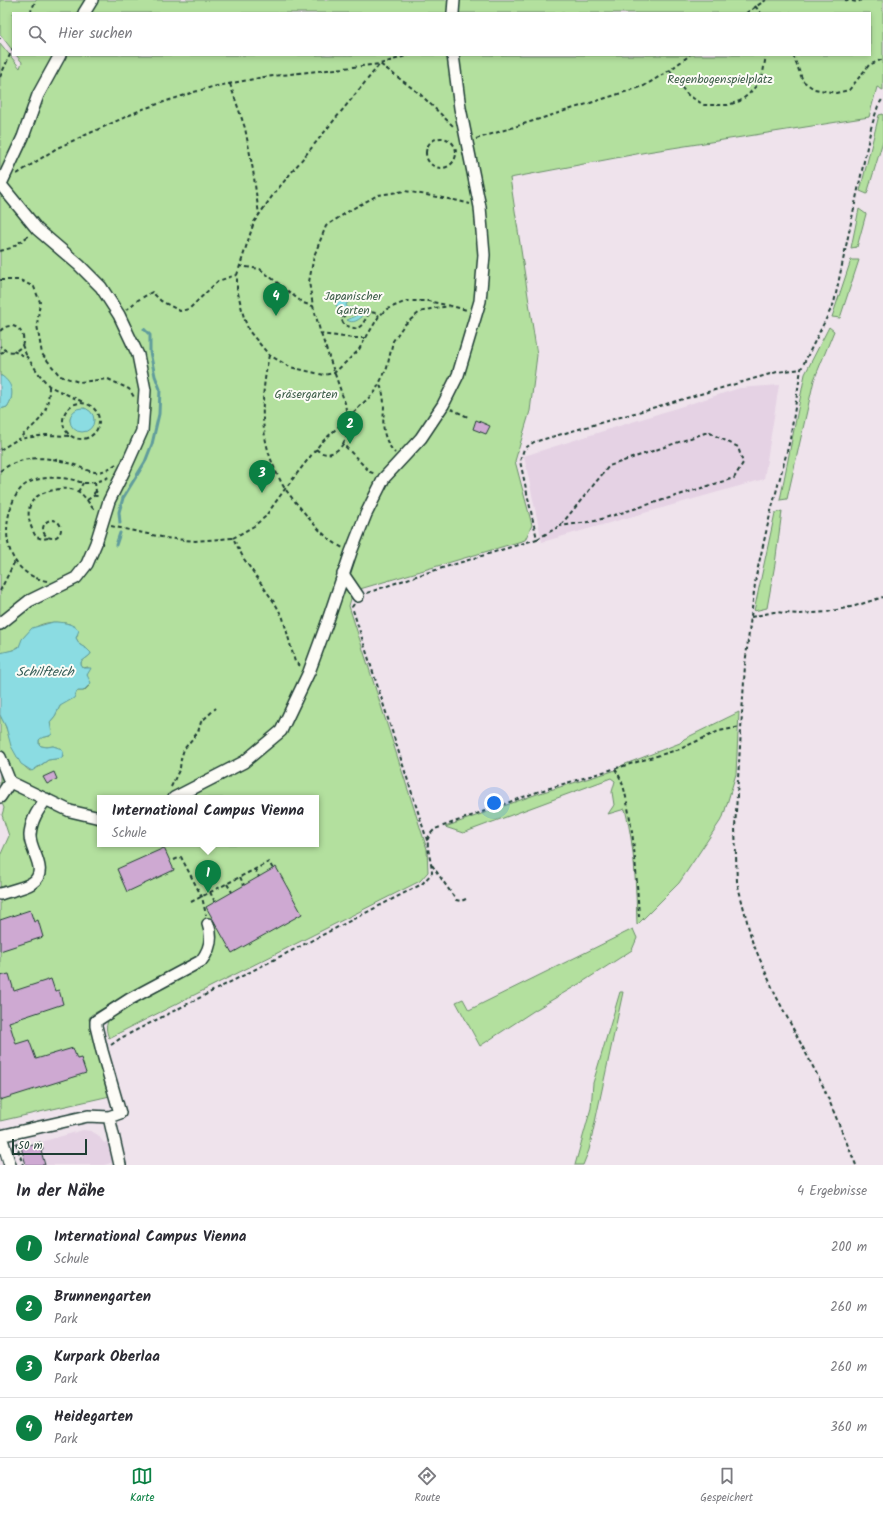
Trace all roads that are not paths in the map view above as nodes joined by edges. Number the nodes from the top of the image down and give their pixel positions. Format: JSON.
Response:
{"nodes":[{"id":1,"x":92,"y":0,"type":"edge"},
{"id":2,"x":454,"y":0,"type":"edge"},
{"id":3,"x":85,"y":12,"type":"edge"},
{"id":4,"x":453,"y":12,"type":"edge"},
{"id":5,"x":59,"y":56,"type":"edge"},
{"id":6,"x":453,"y":56,"type":"edge"},
{"id":7,"x":0,"y":185,"type":"edge"},
{"id":8,"x":343,"y":574,"type":"junction"},
{"id":9,"x":358,"y":596,"type":"road end"},
{"id":10,"x":0,"y":624,"type":"edge"},
{"id":11,"x":0,"y":757,"type":"edge"},
{"id":12,"x":10,"y":782,"type":"junction"},
{"id":13,"x":171,"y":795,"type":"edge"},
{"id":14,"x":0,"y":797,"type":"edge"},
{"id":15,"x":46,"y":799,"type":"junction"},
{"id":16,"x":97,"y":817,"type":"edge"},
{"id":17,"x":0,"y":894,"type":"edge"},
{"id":18,"x":208,"y":924,"type":"road end"},
{"id":19,"x":114,"y":1115,"type":"junction"},
{"id":20,"x":1,"y":1136,"type":"edge"},
{"id":21,"x":10,"y":1165,"type":"edge"},
{"id":22,"x":120,"y":1165,"type":"edge"}],
"edges":[{"from":1,"to":3,"type":"street"},
{"from":2,"to":4,"type":"street"},
{"from":5,"to":7,"type":"street"},
{"from":6,"to":8,"type":"street"},
{"from":7,"to":10,"type":"street"},
{"from":8,"to":9,"type":"street"},
{"from":8,"to":13,"type":"street"},
{"from":11,"to":12,"type":"street"},
{"from":12,"to":14,"type":"street"},
{"from":12,"to":15,"type":"street"},
{"from":15,"to":16,"type":"street"},
{"from":15,"to":17,"type":"street"},
{"from":18,"to":19,"type":"street"},
{"from":19,"to":20,"type":"street"},
{"from":19,"to":22,"type":"street"},
{"from":20,"to":21,"type":"street"}]}
